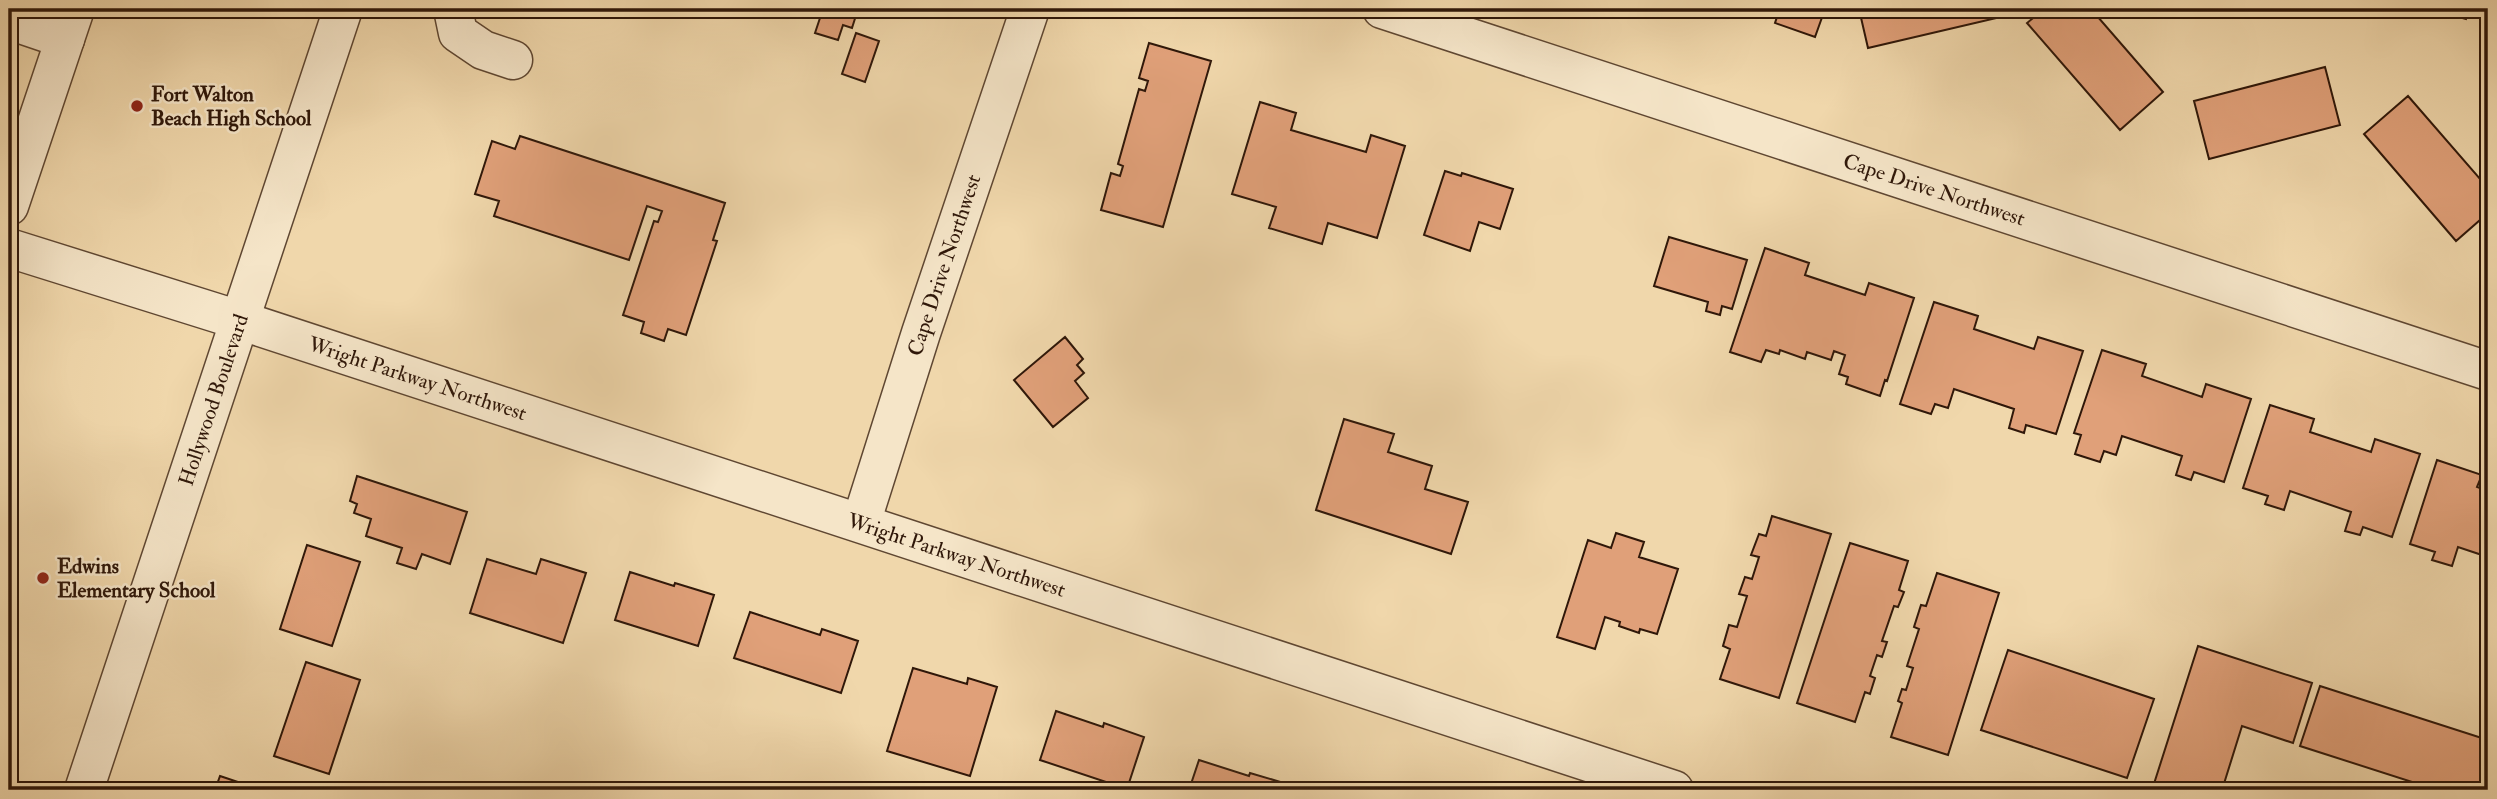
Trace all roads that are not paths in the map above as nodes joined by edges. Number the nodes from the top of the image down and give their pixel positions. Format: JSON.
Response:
{"nodes":[{"id":1,"x":344,"y":9,"type":"edge"},
{"id":2,"x":453,"y":9,"type":"edge"},
{"id":3,"x":1030,"y":9,"type":"edge"},
{"id":4,"x":1382,"y":9,"type":"edge"},
{"id":5,"x":9,"y":20,"type":"edge"},
{"id":6,"x":70,"y":24,"type":"edge"},
{"id":7,"x":513,"y":60,"type":"dead end"},
{"id":8,"x":9,"y":206,"type":"edge"},
{"id":9,"x":9,"y":248,"type":"edge"},
{"id":10,"x":239,"y":320,"type":"junction"},
{"id":11,"x":2488,"y":371,"type":"edge"},
{"id":12,"x":861,"y":523,"type":"junction"},
{"id":13,"x":84,"y":790,"type":"edge"},
{"id":14,"x":1674,"y":790,"type":"edge"}],
"edges":[{"from":1,"to":10,"type":"street","name":"Hollywood Boulevard"},
{"from":2,"to":7,"type":"street"},
{"from":3,"to":12,"type":"street","name":"Cape Drive Northwest"},
{"from":4,"to":11,"type":"street","name":"Cape Drive Northwest"},
{"from":5,"to":6,"type":"street"},
{"from":6,"to":8,"type":"street"},
{"from":9,"to":10,"type":"street","name":"Wright Parkway Northwest"},
{"from":10,"to":12,"type":"street","name":"Wright Parkway Northwest"},
{"from":10,"to":13,"type":"street","name":"Hollywood Boulevard"},
{"from":12,"to":14,"type":"street","name":"Wright Parkway Northwest"}]}
